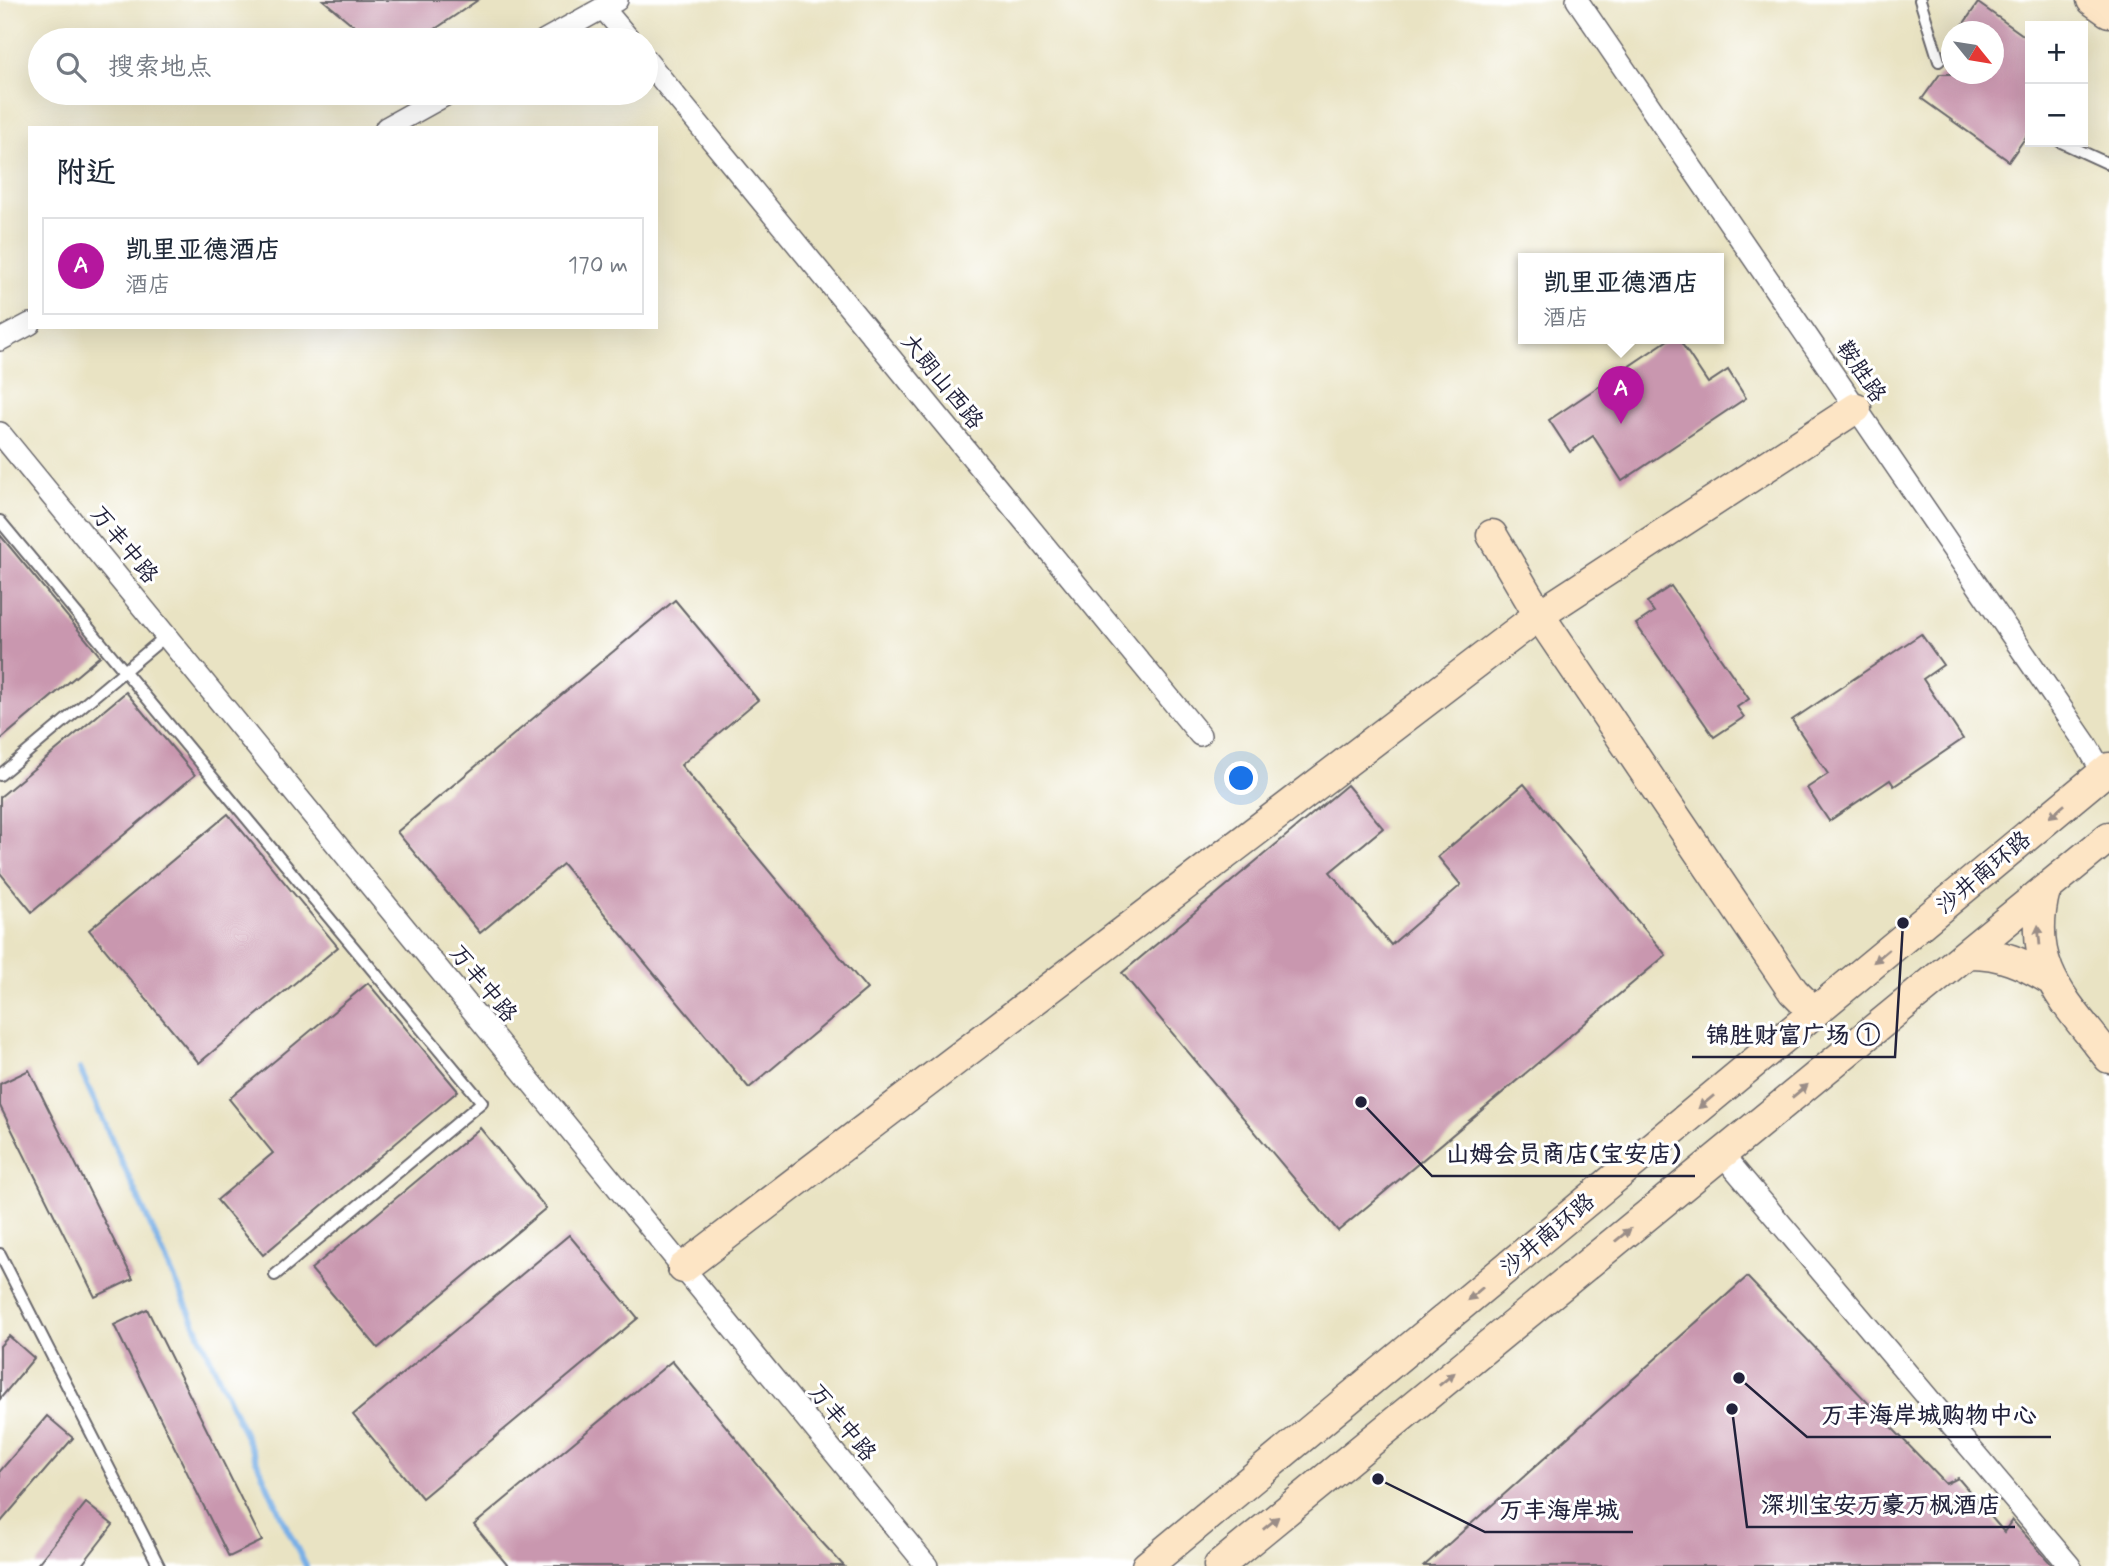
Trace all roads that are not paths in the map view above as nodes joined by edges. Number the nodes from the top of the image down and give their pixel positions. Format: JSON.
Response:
{"nodes":[{"id":1,"x":1577,"y":0,"type":"edge"},
{"id":2,"x":1920,"y":0,"type":"edge"},
{"id":3,"x":2092,"y":0,"type":"edge"},
{"id":4,"x":610,"y":4,"type":"edge"},
{"id":5,"x":2109,"y":12,"type":"edge"},
{"id":6,"x":567,"y":28,"type":"edge"},
{"id":7,"x":623,"y":28,"type":"edge"},
{"id":8,"x":1939,"y":61,"type":"dead end"},
{"id":9,"x":658,"y":75,"type":"edge"},
{"id":10,"x":427,"y":105,"type":"edge"},
{"id":11,"x":390,"y":126,"type":"edge"},
{"id":12,"x":2072,"y":147,"type":"edge"},
{"id":13,"x":2109,"y":164,"type":"edge"},
{"id":14,"x":28,"y":325,"type":"edge"},
{"id":15,"x":0,"y":340,"type":"edge"},
{"id":16,"x":1856,"y":408,"type":"junction"},
{"id":17,"x":0,"y":433,"type":"edge"},
{"id":18,"x":0,"y":521,"type":"edge"},
{"id":19,"x":1492,"y":535,"type":"dead end"},
{"id":20,"x":1539,"y":615,"type":"junction"},
{"id":21,"x":166,"y":636,"type":"junction"},
{"id":22,"x":125,"y":671,"type":"junction"},
{"id":23,"x":1200,"y":735,"type":"dead end"},
{"id":24,"x":2106,"y":770,"type":"edge"},
{"id":25,"x":0,"y":775,"type":"edge"},
{"id":26,"x":2109,"y":837,"type":"edge"},
{"id":27,"x":2045,"y":890,"type":"junction"},
{"id":28,"x":1968,"y":953,"type":"junction"},
{"id":29,"x":2051,"y":980,"type":"junction"},
{"id":30,"x":1814,"y":1012,"type":"junction"},
{"id":31,"x":2109,"y":1058,"type":"edge"},
{"id":32,"x":1722,"y":1154,"type":"junction"},
{"id":33,"x":0,"y":1254,"type":"edge"},
{"id":34,"x":683,"y":1268,"type":"junction"},
{"id":35,"x":275,"y":1275,"type":"dead end"},
{"id":36,"x":159,"y":1566,"type":"edge"},
{"id":37,"x":927,"y":1566,"type":"edge"},
{"id":38,"x":1147,"y":1566,"type":"edge"},
{"id":39,"x":1219,"y":1566,"type":"edge"},
{"id":40,"x":2070,"y":1566,"type":"edge"}],
"edges":[{"from":1,"to":16,"type":"street","name":"鞍胜路"},
{"from":2,"to":8,"type":"lane"},
{"from":3,"to":5,"type":"main road"},
{"from":4,"to":6,"type":"street"},
{"from":4,"to":7,"type":"street"},
{"from":9,"to":23,"type":"street","name":"大朗山西路"},
{"from":10,"to":11,"type":"street"},
{"from":12,"to":13,"type":"lane"},
{"from":14,"to":15,"type":"street"},
{"from":16,"to":20,"type":"main road"},
{"from":16,"to":24,"type":"street","name":"鞍胜路"},
{"from":17,"to":21,"type":"street","name":"万丰中路"},
{"from":18,"to":22,"type":"lane"},
{"from":19,"to":20,"type":"main road"},
{"from":20,"to":30,"type":"main road"},
{"from":20,"to":34,"type":"main road"},
{"from":21,"to":22,"type":"lane"},
{"from":21,"to":34,"type":"street","name":"万丰中路"},
{"from":22,"to":25,"type":"lane"},
{"from":22,"to":35,"type":"lane"},
{"from":24,"to":30,"type":"main road","name":"沙井南环路","one_way":true},
{"from":26,"to":27,"type":"main road"},
{"from":27,"to":28,"type":"main road"},
{"from":29,"to":27,"type":"main road","one_way":true},
{"from":28,"to":29,"type":"main road"},
{"from":32,"to":28,"type":"main road","one_way":true},
{"from":29,"to":31,"type":"main road"},
{"from":30,"to":38,"type":"main road","name":"沙井南环路","one_way":true},
{"from":39,"to":32,"type":"main road","one_way":true},
{"from":32,"to":40,"type":"street"},
{"from":33,"to":36,"type":"lane"},
{"from":34,"to":37,"type":"street","name":"万丰中路"}]}
